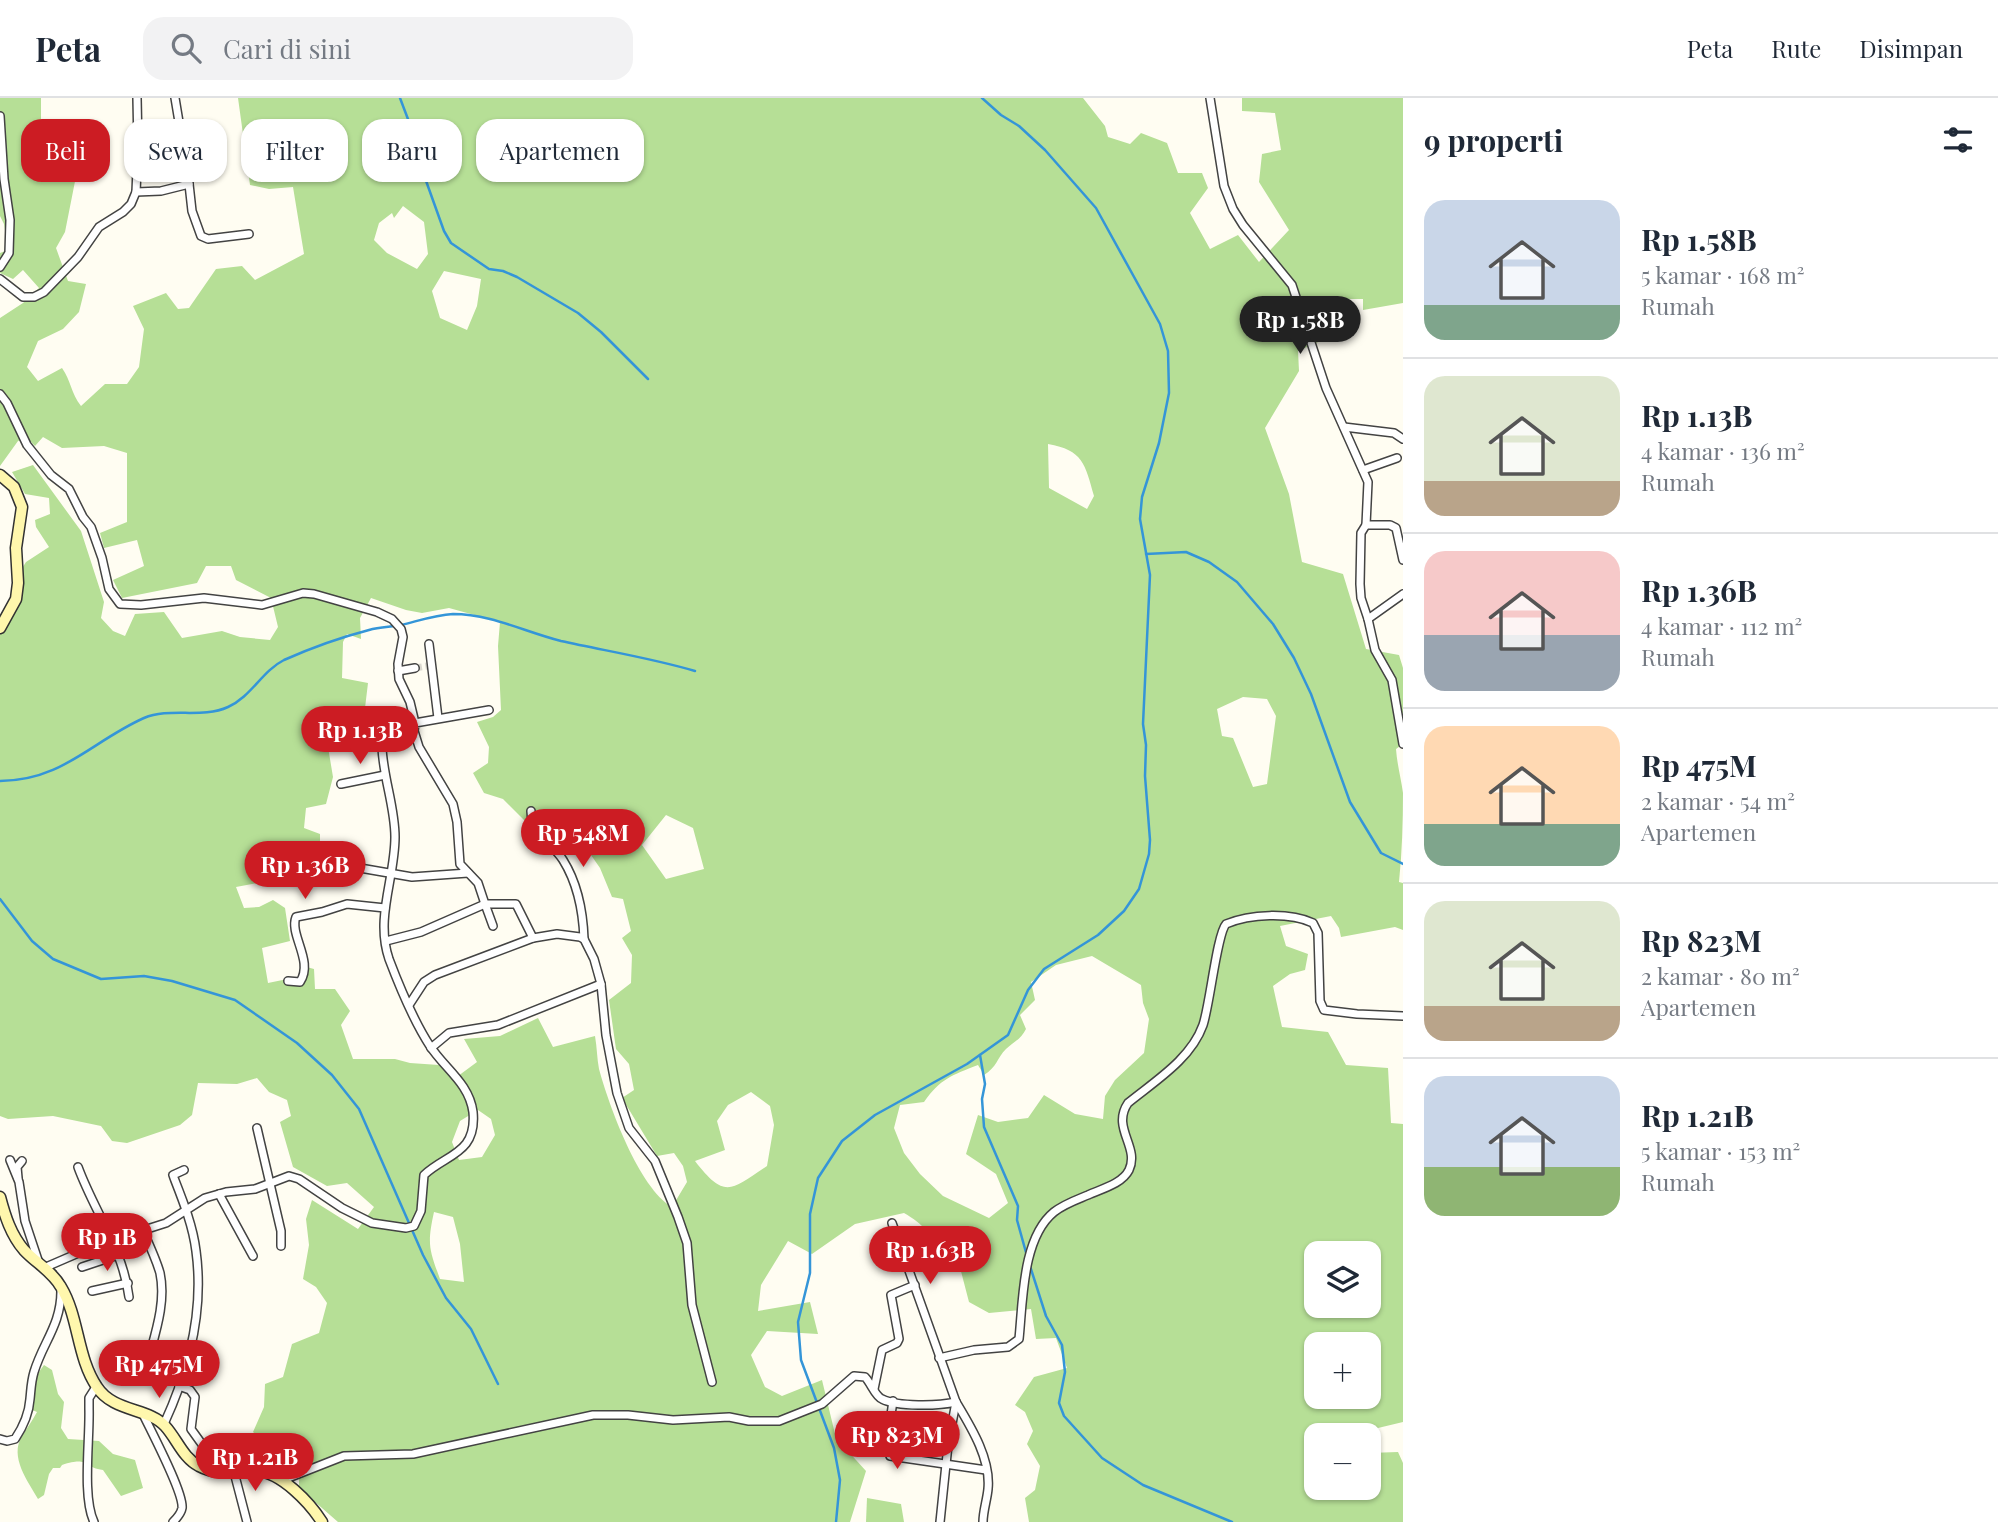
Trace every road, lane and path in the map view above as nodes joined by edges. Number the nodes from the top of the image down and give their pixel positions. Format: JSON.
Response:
{"nodes":[{"id":1,"x":137,"y":98,"type":"edge"},
{"id":2,"x":175,"y":98,"type":"edge"},
{"id":3,"x":1210,"y":98,"type":"edge"},
{"id":4,"x":0,"y":116,"type":"edge"},
{"id":5,"x":137,"y":119,"type":"edge"},
{"id":6,"x":178,"y":119,"type":"edge"},
{"id":7,"x":0,"y":130,"type":"edge"},
{"id":8,"x":136,"y":182,"type":"edge"},
{"id":9,"x":189,"y":184,"type":"joint"},
{"id":10,"x":136,"y":192,"type":"junction"},
{"id":11,"x":249,"y":233,"type":"dead end"},
{"id":12,"x":0,"y":267,"type":"edge"},
{"id":13,"x":0,"y":278,"type":"edge"},
{"id":14,"x":0,"y":394,"type":"edge"},
{"id":15,"x":1343,"y":427,"type":"junction"},
{"id":16,"x":1403,"y":439,"type":"edge"},
{"id":17,"x":1397,"y":458,"type":"dead end"},
{"id":18,"x":1363,"y":470,"type":"junction"},
{"id":19,"x":0,"y":475,"type":"edge"},
{"id":20,"x":1366,"y":525,"type":"junction"},
{"id":21,"x":1403,"y":560,"type":"edge"},
{"id":22,"x":1403,"y":594,"type":"edge"},
{"id":23,"x":1368,"y":620,"type":"junction"},
{"id":24,"x":0,"y":628,"type":"edge"},
{"id":25,"x":429,"y":644,"type":"dead end"},
{"id":26,"x":415,"y":668,"type":"tunnel mouth"},
{"id":27,"x":398,"y":671,"type":"junction"},
{"id":28,"x":489,"y":710,"type":"dead end"},
{"id":29,"x":438,"y":718,"type":"junction"},
{"id":30,"x":415,"y":723,"type":"junction"},
{"id":31,"x":1403,"y":744,"type":"edge"},
{"id":32,"x":385,"y":775,"type":"junction"},
{"id":33,"x":341,"y":784,"type":"dead end"},
{"id":34,"x":531,"y":811,"type":"dead end"},
{"id":35,"x":360,"y":868,"type":"dead end"},
{"id":36,"x":391,"y":872,"type":"junction"},
{"id":37,"x":469,"y":873,"type":"junction"},
{"id":38,"x":485,"y":904,"type":"junction"},
{"id":39,"x":385,"y":908,"type":"junction"},
{"id":40,"x":493,"y":926,"type":"dead end"},
{"id":41,"x":533,"y":938,"type":"junction"},
{"id":42,"x":584,"y":939,"type":"junction"},
{"id":43,"x":386,"y":941,"type":"junction"},
{"id":44,"x":288,"y":981,"type":"dead end"},
{"id":45,"x":601,"y":984,"type":"junction"},
{"id":46,"x":410,"y":1005,"type":"junction"},
{"id":47,"x":1403,"y":1016,"type":"edge"},
{"id":48,"x":431,"y":1048,"type":"junction"},
{"id":49,"x":257,"y":1128,"type":"dead end"},
{"id":50,"x":10,"y":1160,"type":"dead end"},
{"id":51,"x":22,"y":1161,"type":"dead end"},
{"id":52,"x":78,"y":1167,"type":"dead end"},
{"id":53,"x":184,"y":1171,"type":"dead end"},
{"id":54,"x":19,"y":1182,"type":"junction"},
{"id":55,"x":268,"y":1183,"type":"junction"},
{"id":56,"x":219,"y":1194,"type":"junction"},
{"id":57,"x":0,"y":1197,"type":"edge"},
{"id":58,"x":186,"y":1209,"type":"junction"},
{"id":59,"x":892,"y":1223,"type":"dead end"},
{"id":60,"x":144,"y":1231,"type":"junction"},
{"id":61,"x":113,"y":1239,"type":"junction"},
{"id":62,"x":281,"y":1246,"type":"dead end"},
{"id":63,"x":118,"y":1255,"type":"junction"},
{"id":64,"x":253,"y":1256,"type":"dead end"},
{"id":65,"x":43,"y":1265,"type":"junction"},
{"id":66,"x":82,"y":1266,"type":"dead end"},
{"id":67,"x":128,"y":1283,"type":"junction"},
{"id":68,"x":915,"y":1285,"type":"junction"},
{"id":69,"x":61,"y":1287,"type":"junction"},
{"id":70,"x":92,"y":1291,"type":"dead end"},
{"id":71,"x":129,"y":1297,"type":"dead end"},
{"id":72,"x":149,"y":1357,"type":"dead end"},
{"id":73,"x":939,"y":1358,"type":"junction"},
{"id":74,"x":712,"y":1382,"type":"dead end"},
{"id":75,"x":179,"y":1386,"type":"junction"},
{"id":76,"x":96,"y":1387,"type":"junction"},
{"id":77,"x":874,"y":1388,"type":"junction"},
{"id":78,"x":893,"y":1401,"type":"junction"},
{"id":79,"x":956,"y":1402,"type":"junction"},
{"id":80,"x":143,"y":1414,"type":"junction"},
{"id":81,"x":164,"y":1424,"type":"junction"},
{"id":82,"x":0,"y":1438,"type":"edge"},
{"id":83,"x":947,"y":1464,"type":"junction"},
{"id":84,"x":986,"y":1470,"type":"junction"},
{"id":85,"x":222,"y":1472,"type":"junction"},
{"id":86,"x":234,"y":1472,"type":"junction"},
{"id":87,"x":283,"y":1480,"type":"junction"},
{"id":88,"x":94,"y":1522,"type":"edge"},
{"id":89,"x":173,"y":1522,"type":"edge"},
{"id":90,"x":247,"y":1522,"type":"edge"},
{"id":91,"x":322,"y":1522,"type":"edge"},
{"id":92,"x":940,"y":1522,"type":"edge"},
{"id":93,"x":983,"y":1522,"type":"edge"}],
"edges":[{"from":1,"to":5,"type":"street"},
{"from":2,"to":6,"type":"street"},
{"from":3,"to":15,"type":"street"},
{"from":4,"to":7,"type":"street"},
{"from":7,"to":12,"type":"street"},
{"from":8,"to":10,"type":"street"},
{"from":9,"to":10,"type":"street"},
{"from":9,"to":11,"type":"street"},
{"from":10,"to":13,"type":"street"},
{"from":14,"to":27,"type":"street"},
{"from":15,"to":16,"type":"street"},
{"from":15,"to":18,"type":"street"},
{"from":17,"to":18,"type":"street"},
{"from":18,"to":20,"type":"street"},
{"from":19,"to":24,"type":"street"},
{"from":20,"to":21,"type":"street"},
{"from":20,"to":23,"type":"street"},
{"from":22,"to":23,"type":"street"},
{"from":23,"to":31,"type":"street"},
{"from":25,"to":29,"type":"street"},
{"from":26,"to":27,"type":"street"},
{"from":27,"to":30,"type":"street"},
{"from":28,"to":29,"type":"street"},
{"from":29,"to":30,"type":"street"},
{"from":30,"to":32,"type":"street"},
{"from":30,"to":37,"type":"street"},
{"from":32,"to":33,"type":"street"},
{"from":32,"to":36,"type":"street"},
{"from":34,"to":42,"type":"street"},
{"from":35,"to":36,"type":"street"},
{"from":36,"to":37,"type":"street"},
{"from":36,"to":39,"type":"street"},
{"from":37,"to":38,"type":"street"},
{"from":38,"to":40,"type":"street"},
{"from":38,"to":41,"type":"street"},
{"from":38,"to":43,"type":"street"},
{"from":39,"to":43,"type":"street"},
{"from":39,"to":44,"type":"street"},
{"from":41,"to":42,"type":"street"},
{"from":41,"to":46,"type":"street"},
{"from":42,"to":45,"type":"street"},
{"from":43,"to":46,"type":"street"},
{"from":45,"to":48,"type":"street"},
{"from":45,"to":74,"type":"street"},
{"from":46,"to":48,"type":"street"},
{"from":47,"to":73,"type":"street"},
{"from":48,"to":55,"type":"street"},
{"from":49,"to":55,"type":"street"},
{"from":50,"to":54,"type":"street"},
{"from":51,"to":54,"type":"street"},
{"from":52,"to":61,"type":"street"},
{"from":53,"to":58,"type":"street"},
{"from":54,"to":65,"type":"street"},
{"from":55,"to":56,"type":"street"},
{"from":55,"to":62,"type":"street"},
{"from":56,"to":58,"type":"street"},
{"from":56,"to":64,"type":"street"},
{"from":57,"to":65,"type":"street"},
{"from":58,"to":60,"type":"street"},
{"from":58,"to":75,"type":"street"},
{"from":59,"to":68,"type":"street"},
{"from":60,"to":61,"type":"street"},
{"from":60,"to":72,"type":"street"},
{"from":61,"to":63,"type":"street"},
{"from":61,"to":65,"type":"street"},
{"from":63,"to":66,"type":"street"},
{"from":63,"to":67,"type":"street"},
{"from":65,"to":69,"type":"street"},
{"from":67,"to":70,"type":"street"},
{"from":67,"to":71,"type":"street"},
{"from":68,"to":73,"type":"street"},
{"from":68,"to":77,"type":"street"},
{"from":69,"to":76,"type":"street"},
{"from":69,"to":82,"type":"street"},
{"from":73,"to":79,"type":"street"},
{"from":75,"to":81,"type":"street"},
{"from":75,"to":85,"type":"street"},
{"from":76,"to":80,"type":"street"},
{"from":76,"to":88,"type":"street"},
{"from":77,"to":78,"type":"street"},
{"from":77,"to":87,"type":"street"},
{"from":78,"to":79,"type":"street"},
{"from":78,"to":83,"type":"street"},
{"from":79,"to":83,"type":"street"},
{"from":79,"to":84,"type":"street"},
{"from":80,"to":81,"type":"street"},
{"from":80,"to":89,"type":"street"},
{"from":81,"to":85,"type":"street"},
{"from":83,"to":84,"type":"street"},
{"from":83,"to":92,"type":"street"},
{"from":84,"to":93,"type":"street"},
{"from":85,"to":86,"type":"street"},
{"from":86,"to":87,"type":"street"},
{"from":86,"to":90,"type":"street"},
{"from":87,"to":91,"type":"street"}]}
